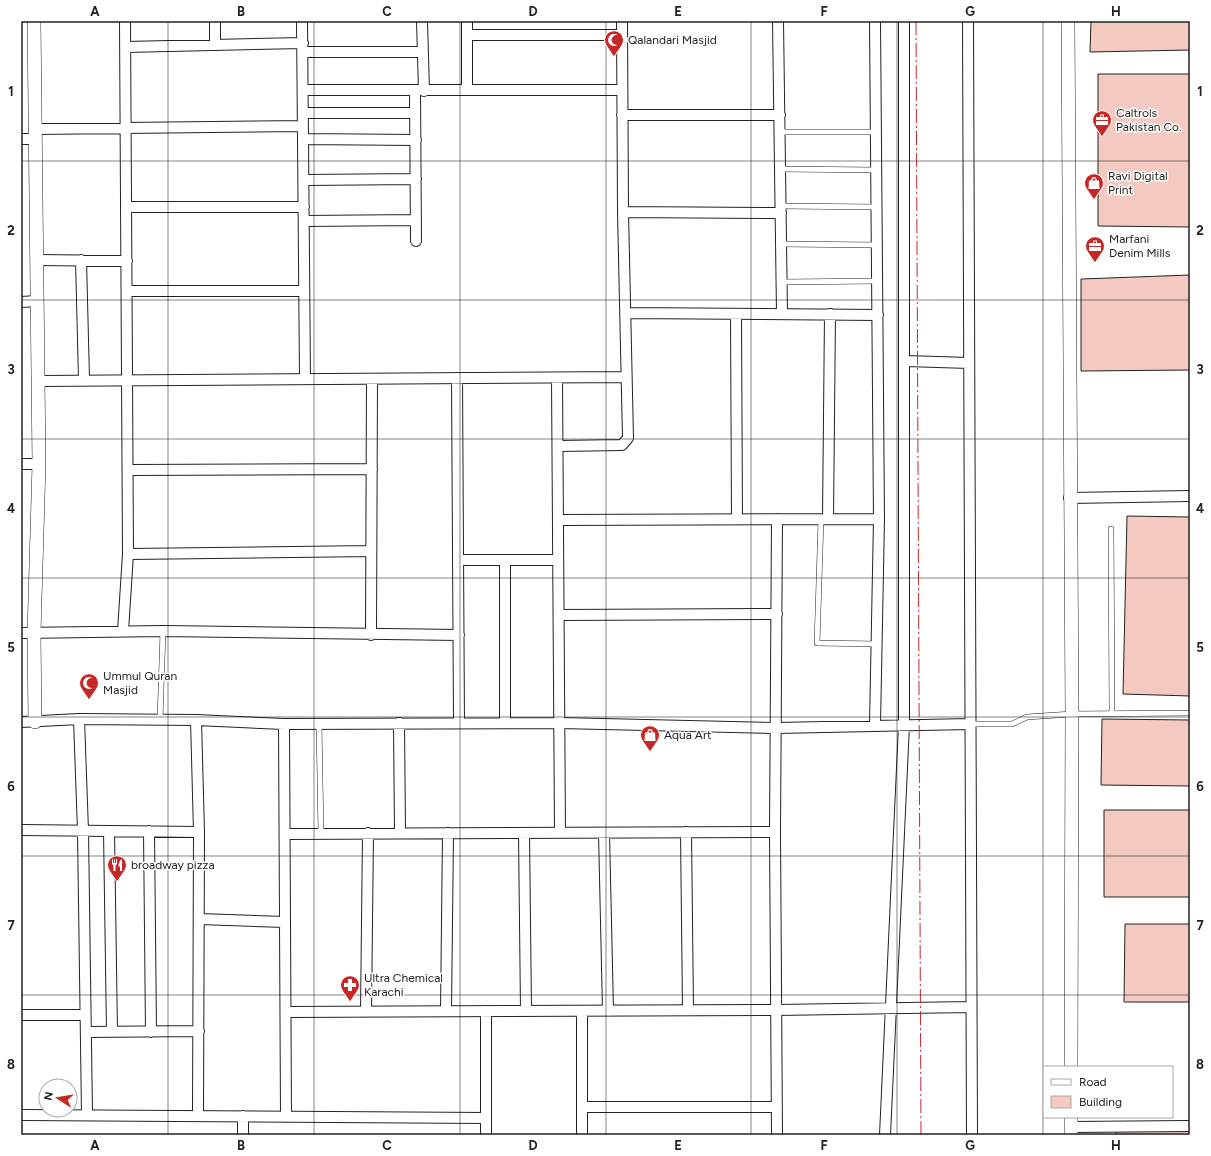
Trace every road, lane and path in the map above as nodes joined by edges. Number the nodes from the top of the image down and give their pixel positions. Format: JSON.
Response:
{"nodes":[{"id":1,"x":34,"y":21,"type":"edge"},
{"id":2,"x":125,"y":21,"type":"edge"},
{"id":3,"x":215,"y":21,"type":"edge"},
{"id":4,"x":302,"y":21,"type":"edge"},
{"id":5,"x":422,"y":21,"type":"edge"},
{"id":6,"x":467,"y":21,"type":"edge"},
{"id":7,"x":622,"y":21,"type":"edge"},
{"id":8,"x":778,"y":21,"type":"edge"},
{"id":9,"x":875,"y":21,"type":"edge"},
{"id":10,"x":904,"y":21,"type":"edge"},
{"id":11,"x":968,"y":21,"type":"edge"},
{"id":12,"x":1068,"y":21,"type":"edge"},
{"id":13,"x":622,"y":34,"type":"junction"},
{"id":14,"x":467,"y":35,"type":"junction"},
{"id":15,"x":215,"y":45,"type":"junction"},
{"id":16,"x":125,"y":47,"type":"junction"},
{"id":17,"x":303,"y":48,"type":"junction"},
{"id":18,"x":423,"y":52,"type":"junction"},
{"id":19,"x":303,"y":90,"type":"junction"},
{"id":20,"x":467,"y":90,"type":"junction"},
{"id":21,"x":622,"y":90,"type":"junction"},
{"id":22,"x":420,"y":91,"type":"junction"},
{"id":23,"x":303,"y":113,"type":"junction"},
{"id":24,"x":416,"y":113,"type":"junction"},
{"id":25,"x":622,"y":115,"type":"junction"},
{"id":26,"x":780,"y":115,"type":"junction"},
{"id":27,"x":303,"y":126,"type":"junction"},
{"id":28,"x":126,"y":128,"type":"junction"},
{"id":29,"x":780,"y":132,"type":"junction"},
{"id":30,"x":876,"y":132,"type":"junction"},
{"id":31,"x":35,"y":134,"type":"junction"},
{"id":32,"x":21,"y":139,"type":"edge"},
{"id":33,"x":303,"y":139,"type":"junction"},
{"id":34,"x":416,"y":140,"type":"junction"},
{"id":35,"x":780,"y":169,"type":"junction"},
{"id":36,"x":877,"y":170,"type":"junction"},
{"id":37,"x":416,"y":179,"type":"junction"},
{"id":38,"x":304,"y":180,"type":"junction"},
{"id":39,"x":126,"y":207,"type":"junction"},
{"id":40,"x":304,"y":207,"type":"junction"},
{"id":41,"x":877,"y":207,"type":"junction"},
{"id":42,"x":781,"y":210,"type":"junction"},
{"id":43,"x":623,"y":212,"type":"junction"},
{"id":44,"x":416,"y":220,"type":"junction"},
{"id":45,"x":304,"y":221,"type":"junction"},
{"id":46,"x":416,"y":241,"type":"dead end"},
{"id":47,"x":781,"y":244,"type":"junction"},
{"id":48,"x":878,"y":245,"type":"junction"},
{"id":49,"x":36,"y":260,"type":"junction"},
{"id":50,"x":82,"y":260,"type":"junction"},
{"id":51,"x":127,"y":261,"type":"junction"},
{"id":52,"x":878,"y":281,"type":"junction"},
{"id":53,"x":782,"y":282,"type":"junction"},
{"id":54,"x":127,"y":291,"type":"junction"},
{"id":55,"x":304,"y":291,"type":"junction"},
{"id":56,"x":21,"y":302,"type":"edge"},
{"id":57,"x":37,"y":302,"type":"junction"},
{"id":58,"x":626,"y":313,"type":"junction"},
{"id":59,"x":736,"y":314,"type":"junction"},
{"id":60,"x":782,"y":314,"type":"junction"},
{"id":61,"x":830,"y":314,"type":"junction"},
{"id":62,"x":878,"y":315,"type":"junction"},
{"id":63,"x":906,"y":361,"type":"junction"},
{"id":64,"x":969,"y":363,"type":"junction"},
{"id":65,"x":626,"y":376,"type":"junction"},
{"id":66,"x":457,"y":378,"type":"junction"},
{"id":67,"x":557,"y":378,"type":"junction"},
{"id":68,"x":127,"y":379,"type":"junction"},
{"id":69,"x":305,"y":379,"type":"junction"},
{"id":70,"x":372,"y":379,"type":"junction"},
{"id":71,"x":38,"y":380,"type":"junction"},
{"id":72,"x":84,"y":380,"type":"junction"},
{"id":73,"x":558,"y":446,"type":"junction"},
{"id":74,"x":21,"y":464,"type":"edge"},
{"id":75,"x":38,"y":464,"type":"junction"},
{"id":76,"x":372,"y":469,"type":"junction"},
{"id":77,"x":128,"y":470,"type":"junction"},
{"id":78,"x":1190,"y":496,"type":"edge"},
{"id":79,"x":1070,"y":498,"type":"junction"},
{"id":80,"x":737,"y":519,"type":"junction"},
{"id":81,"x":777,"y":519,"type":"junction"},
{"id":82,"x":825,"y":519,"type":"junction"},
{"id":83,"x":879,"y":519,"type":"junction"},
{"id":84,"x":558,"y":520,"type":"junction"},
{"id":85,"x":1111,"y":529,"type":"dead end"},
{"id":86,"x":371,"y":551,"type":"junction"},
{"id":87,"x":128,"y":554,"type":"junction"},
{"id":88,"x":458,"y":560,"type":"junction"},
{"id":89,"x":505,"y":560,"type":"junction"},
{"id":90,"x":558,"y":560,"type":"junction"},
{"id":91,"x":777,"y":614,"type":"junction"},
{"id":92,"x":559,"y":615,"type":"junction"},
{"id":93,"x":123,"y":631,"type":"junction"},
{"id":94,"x":163,"y":631,"type":"junction"},
{"id":95,"x":27,"y":633,"type":"edge"},
{"id":96,"x":371,"y":635,"type":"junction"},
{"id":97,"x":459,"y":635,"type":"junction"},
{"id":98,"x":878,"y":644,"type":"junction"},
{"id":99,"x":1112,"y":713,"type":"junction"},
{"id":100,"x":1190,"y":713,"type":"edge"},
{"id":101,"x":1072,"y":714,"type":"junction"},
{"id":102,"x":79,"y":719,"type":"junction"},
{"id":103,"x":160,"y":720,"type":"junction"},
{"id":104,"x":196,"y":720,"type":"junction"},
{"id":105,"x":21,"y":722,"type":"edge"},
{"id":106,"x":35,"y":722,"type":"junction"},
{"id":107,"x":459,"y":723,"type":"junction"},
{"id":108,"x":505,"y":723,"type":"junction"},
{"id":109,"x":560,"y":723,"type":"junction"},
{"id":110,"x":284,"y":724,"type":"junction"},
{"id":111,"x":319,"y":724,"type":"junction"},
{"id":112,"x":399,"y":724,"type":"junction"},
{"id":113,"x":970,"y":724,"type":"junction"},
{"id":114,"x":875,"y":725,"type":"junction"},
{"id":115,"x":904,"y":725,"type":"junction"},
{"id":116,"x":776,"y":728,"type":"junction"},
{"id":117,"x":21,"y":830,"type":"edge"},
{"id":118,"x":83,"y":831,"type":"junction"},
{"id":119,"x":109,"y":831,"type":"junction"},
{"id":120,"x":150,"y":831,"type":"junction"},
{"id":121,"x":199,"y":832,"type":"junction"},
{"id":122,"x":686,"y":832,"type":"junction"},
{"id":123,"x":775,"y":832,"type":"junction"},
{"id":124,"x":400,"y":833,"type":"junction"},
{"id":125,"x":448,"y":833,"type":"junction"},
{"id":126,"x":524,"y":833,"type":"junction"},
{"id":127,"x":560,"y":833,"type":"junction"},
{"id":128,"x":604,"y":833,"type":"junction"},
{"id":129,"x":285,"y":834,"type":"junction"},
{"id":130,"x":320,"y":834,"type":"junction"},
{"id":131,"x":368,"y":834,"type":"junction"},
{"id":132,"x":199,"y":919,"type":"junction"},
{"id":133,"x":285,"y":922,"type":"junction"},
{"id":134,"x":971,"y":1007,"type":"junction"},
{"id":135,"x":890,"y":1008,"type":"junction"},
{"id":136,"x":688,"y":1010,"type":"junction"},
{"id":137,"x":776,"y":1010,"type":"junction"},
{"id":138,"x":446,"y":1011,"type":"junction"},
{"id":139,"x":486,"y":1011,"type":"junction"},
{"id":140,"x":526,"y":1011,"type":"junction"},
{"id":141,"x":582,"y":1011,"type":"junction"},
{"id":142,"x":608,"y":1011,"type":"junction"},
{"id":143,"x":286,"y":1012,"type":"junction"},
{"id":144,"x":366,"y":1012,"type":"junction"},
{"id":145,"x":21,"y":1015,"type":"edge"},
{"id":146,"x":85,"y":1016,"type":"junction"},
{"id":147,"x":198,"y":1031,"type":"junction"},
{"id":148,"x":86,"y":1032,"type":"junction"},
{"id":149,"x":112,"y":1032,"type":"junction"},
{"id":150,"x":151,"y":1032,"type":"junction"},
{"id":151,"x":1071,"y":1066,"type":"edge"},
{"id":152,"x":582,"y":1107,"type":"junction"},
{"id":153,"x":777,"y":1107,"type":"junction"},
{"id":154,"x":21,"y":1115,"type":"edge"},
{"id":155,"x":87,"y":1116,"type":"junction"},
{"id":156,"x":198,"y":1116,"type":"junction"},
{"id":157,"x":243,"y":1116,"type":"junction"},
{"id":158,"x":286,"y":1116,"type":"junction"},
{"id":159,"x":486,"y":1118,"type":"junction"},
{"id":160,"x":1071,"y":1126,"type":"edge"},
{"id":161,"x":1190,"y":1126,"type":"edge"},
{"id":162,"x":243,"y":1135,"type":"edge"},
{"id":163,"x":486,"y":1135,"type":"edge"},
{"id":164,"x":582,"y":1135,"type":"edge"},
{"id":165,"x":777,"y":1135,"type":"edge"},
{"id":166,"x":885,"y":1135,"type":"edge"},
{"id":167,"x":972,"y":1135,"type":"edge"}],
"edges":[{"from":1,"to":31,"type":"street"},
{"from":2,"to":16,"type":"street"},
{"from":3,"to":15,"type":"street"},
{"from":4,"to":17,"type":"street"},
{"from":5,"to":18,"type":"street"},
{"from":6,"to":14,"type":"street"},
{"from":7,"to":13,"type":"street"},
{"from":8,"to":26,"type":"street"},
{"from":9,"to":30,"type":"street"},
{"from":10,"to":63,"type":"street"},
{"from":11,"to":64,"type":"street"},
{"from":12,"to":79,"type":"street"},
{"from":13,"to":14,"type":"street"},
{"from":13,"to":21,"type":"street"},
{"from":14,"to":20,"type":"street"},
{"from":15,"to":16,"type":"street"},
{"from":15,"to":17,"type":"street"},
{"from":16,"to":28,"type":"street"},
{"from":17,"to":18,"type":"street"},
{"from":17,"to":19,"type":"street"},
{"from":18,"to":22,"type":"street"},
{"from":19,"to":22,"type":"street"},
{"from":19,"to":23,"type":"street"},
{"from":20,"to":21,"type":"street"},
{"from":20,"to":22,"type":"street"},
{"from":21,"to":25,"type":"street"},
{"from":22,"to":24,"type":"street"},
{"from":23,"to":24,"type":"street"},
{"from":23,"to":27,"type":"street"},
{"from":24,"to":34,"type":"street"},
{"from":25,"to":26,"type":"street"},
{"from":25,"to":43,"type":"street"},
{"from":26,"to":29,"type":"street"},
{"from":27,"to":28,"type":"street"},
{"from":27,"to":33,"type":"street"},
{"from":28,"to":31,"type":"street"},
{"from":28,"to":39,"type":"street"},
{"from":29,"to":30,"type":"lane"},
{"from":29,"to":35,"type":"street"},
{"from":30,"to":36,"type":"street"},
{"from":31,"to":32,"type":"street"},
{"from":31,"to":49,"type":"street"},
{"from":33,"to":34,"type":"street"},
{"from":33,"to":38,"type":"street"},
{"from":34,"to":37,"type":"street"},
{"from":35,"to":36,"type":"lane"},
{"from":35,"to":42,"type":"street"},
{"from":36,"to":41,"type":"street"},
{"from":37,"to":38,"type":"street"},
{"from":37,"to":44,"type":"street"},
{"from":38,"to":40,"type":"street"},
{"from":39,"to":40,"type":"street"},
{"from":39,"to":51,"type":"street"},
{"from":40,"to":45,"type":"street"},
{"from":41,"to":42,"type":"lane"},
{"from":41,"to":48,"type":"street"},
{"from":42,"to":43,"type":"street"},
{"from":42,"to":47,"type":"street"},
{"from":43,"to":58,"type":"street"},
{"from":44,"to":45,"type":"street"},
{"from":44,"to":46,"type":"street"},
{"from":45,"to":55,"type":"street"},
{"from":47,"to":48,"type":"lane"},
{"from":47,"to":53,"type":"street"},
{"from":48,"to":52,"type":"street"},
{"from":49,"to":50,"type":"street"},
{"from":49,"to":57,"type":"street"},
{"from":50,"to":51,"type":"street"},
{"from":50,"to":72,"type":"street"},
{"from":51,"to":54,"type":"street"},
{"from":52,"to":53,"type":"lane"},
{"from":52,"to":62,"type":"street"},
{"from":53,"to":60,"type":"street"},
{"from":54,"to":55,"type":"street"},
{"from":54,"to":68,"type":"street"},
{"from":55,"to":69,"type":"street"},
{"from":56,"to":57,"type":"street"},
{"from":57,"to":71,"type":"street"},
{"from":58,"to":59,"type":"street"},
{"from":58,"to":65,"type":"street"},
{"from":59,"to":60,"type":"street"},
{"from":59,"to":80,"type":"street"},
{"from":60,"to":61,"type":"street"},
{"from":61,"to":62,"type":"street"},
{"from":61,"to":82,"type":"street"},
{"from":62,"to":83,"type":"street"},
{"from":63,"to":64,"type":"street"},
{"from":63,"to":115,"type":"street"},
{"from":64,"to":113,"type":"street"},
{"from":65,"to":67,"type":"street"},
{"from":65,"to":73,"type":"street"},
{"from":66,"to":67,"type":"street"},
{"from":66,"to":70,"type":"street"},
{"from":66,"to":88,"type":"street"},
{"from":67,"to":73,"type":"street"},
{"from":68,"to":69,"type":"street"},
{"from":68,"to":72,"type":"street"},
{"from":68,"to":77,"type":"street"},
{"from":69,"to":70,"type":"street"},
{"from":70,"to":76,"type":"street"},
{"from":71,"to":72,"type":"street"},
{"from":71,"to":75,"type":"street"},
{"from":73,"to":84,"type":"street"},
{"from":74,"to":75,"type":"street"},
{"from":75,"to":95,"type":"street"},
{"from":76,"to":77,"type":"street"},
{"from":76,"to":86,"type":"street"},
{"from":77,"to":87,"type":"street"},
{"from":78,"to":79,"type":"street"},
{"from":79,"to":101,"type":"street"},
{"from":80,"to":81,"type":"street"},
{"from":80,"to":84,"type":"street"},
{"from":81,"to":82,"type":"street"},
{"from":81,"to":91,"type":"street"},
{"from":82,"to":83,"type":"street"},
{"from":82,"to":98,"type":"lane"},
{"from":83,"to":98,"type":"street"},
{"from":84,"to":90,"type":"street"},
{"from":85,"to":99,"type":"lane"},
{"from":86,"to":87,"type":"street"},
{"from":86,"to":96,"type":"street"},
{"from":87,"to":93,"type":"street"},
{"from":88,"to":89,"type":"street"},
{"from":88,"to":97,"type":"street"},
{"from":89,"to":90,"type":"street"},
{"from":89,"to":108,"type":"street"},
{"from":90,"to":92,"type":"street"},
{"from":91,"to":92,"type":"street"},
{"from":91,"to":116,"type":"street"},
{"from":92,"to":109,"type":"street"},
{"from":93,"to":94,"type":"street"},
{"from":93,"to":95,"type":"street"},
{"from":94,"to":96,"type":"street"},
{"from":94,"to":103,"type":"lane"},
{"from":95,"to":106,"type":"street"},
{"from":96,"to":97,"type":"street"},
{"from":97,"to":107,"type":"street"},
{"from":98,"to":114,"type":"street"},
{"from":99,"to":100,"type":"lane"},
{"from":99,"to":101,"type":"lane"},
{"from":101,"to":113,"type":"lane"},
{"from":101,"to":151,"type":"street"},
{"from":102,"to":103,"type":"street"},
{"from":102,"to":106,"type":"street"},
{"from":102,"to":118,"type":"street"},
{"from":103,"to":104,"type":"street"},
{"from":104,"to":110,"type":"street"},
{"from":104,"to":121,"type":"street"},
{"from":105,"to":106,"type":"street"},
{"from":107,"to":108,"type":"street"},
{"from":107,"to":112,"type":"street"},
{"from":108,"to":109,"type":"street"},
{"from":109,"to":116,"type":"street"},
{"from":109,"to":127,"type":"street"},
{"from":110,"to":111,"type":"street"},
{"from":110,"to":129,"type":"street"},
{"from":111,"to":112,"type":"street"},
{"from":111,"to":130,"type":"lane"},
{"from":112,"to":124,"type":"street"},
{"from":113,"to":115,"type":"street"},
{"from":113,"to":134,"type":"street"},
{"from":114,"to":115,"type":"street"},
{"from":114,"to":116,"type":"street"},
{"from":115,"to":135,"type":"street"},
{"from":116,"to":123,"type":"street"},
{"from":117,"to":118,"type":"street"},
{"from":118,"to":119,"type":"street"},
{"from":118,"to":146,"type":"street"},
{"from":119,"to":120,"type":"street"},
{"from":119,"to":149,"type":"street"},
{"from":120,"to":121,"type":"street"},
{"from":120,"to":150,"type":"street"},
{"from":121,"to":132,"type":"street"},
{"from":122,"to":123,"type":"street"},
{"from":122,"to":128,"type":"street"},
{"from":122,"to":136,"type":"street"},
{"from":123,"to":137,"type":"street"},
{"from":124,"to":125,"type":"street"},
{"from":124,"to":131,"type":"street"},
{"from":125,"to":126,"type":"street"},
{"from":125,"to":138,"type":"street"},
{"from":126,"to":127,"type":"street"},
{"from":126,"to":140,"type":"street"},
{"from":127,"to":128,"type":"street"},
{"from":128,"to":142,"type":"street"},
{"from":129,"to":130,"type":"street"},
{"from":129,"to":133,"type":"street"},
{"from":130,"to":131,"type":"street"},
{"from":131,"to":144,"type":"street"},
{"from":132,"to":133,"type":"street"},
{"from":132,"to":147,"type":"street"},
{"from":133,"to":143,"type":"street"},
{"from":134,"to":135,"type":"street"},
{"from":134,"to":167,"type":"street"},
{"from":135,"to":137,"type":"street"},
{"from":135,"to":166,"type":"street"},
{"from":136,"to":137,"type":"street"},
{"from":136,"to":142,"type":"street"},
{"from":137,"to":153,"type":"street"},
{"from":138,"to":139,"type":"street"},
{"from":138,"to":144,"type":"street"},
{"from":139,"to":140,"type":"street"},
{"from":139,"to":159,"type":"street"},
{"from":140,"to":141,"type":"street"},
{"from":141,"to":142,"type":"street"},
{"from":141,"to":152,"type":"street"},
{"from":143,"to":144,"type":"street"},
{"from":143,"to":158,"type":"street"},
{"from":145,"to":146,"type":"street"},
{"from":146,"to":148,"type":"street"},
{"from":147,"to":150,"type":"street"},
{"from":147,"to":156,"type":"street"},
{"from":148,"to":149,"type":"street"},
{"from":148,"to":155,"type":"street"},
{"from":149,"to":150,"type":"street"},
{"from":152,"to":153,"type":"street"},
{"from":152,"to":164,"type":"street"},
{"from":153,"to":165,"type":"street"},
{"from":154,"to":155,"type":"street"},
{"from":155,"to":156,"type":"street"},
{"from":156,"to":157,"type":"street"},
{"from":157,"to":158,"type":"street"},
{"from":157,"to":162,"type":"street"},
{"from":158,"to":159,"type":"street"},
{"from":159,"to":163,"type":"street"},
{"from":160,"to":161,"type":"street"}]}
